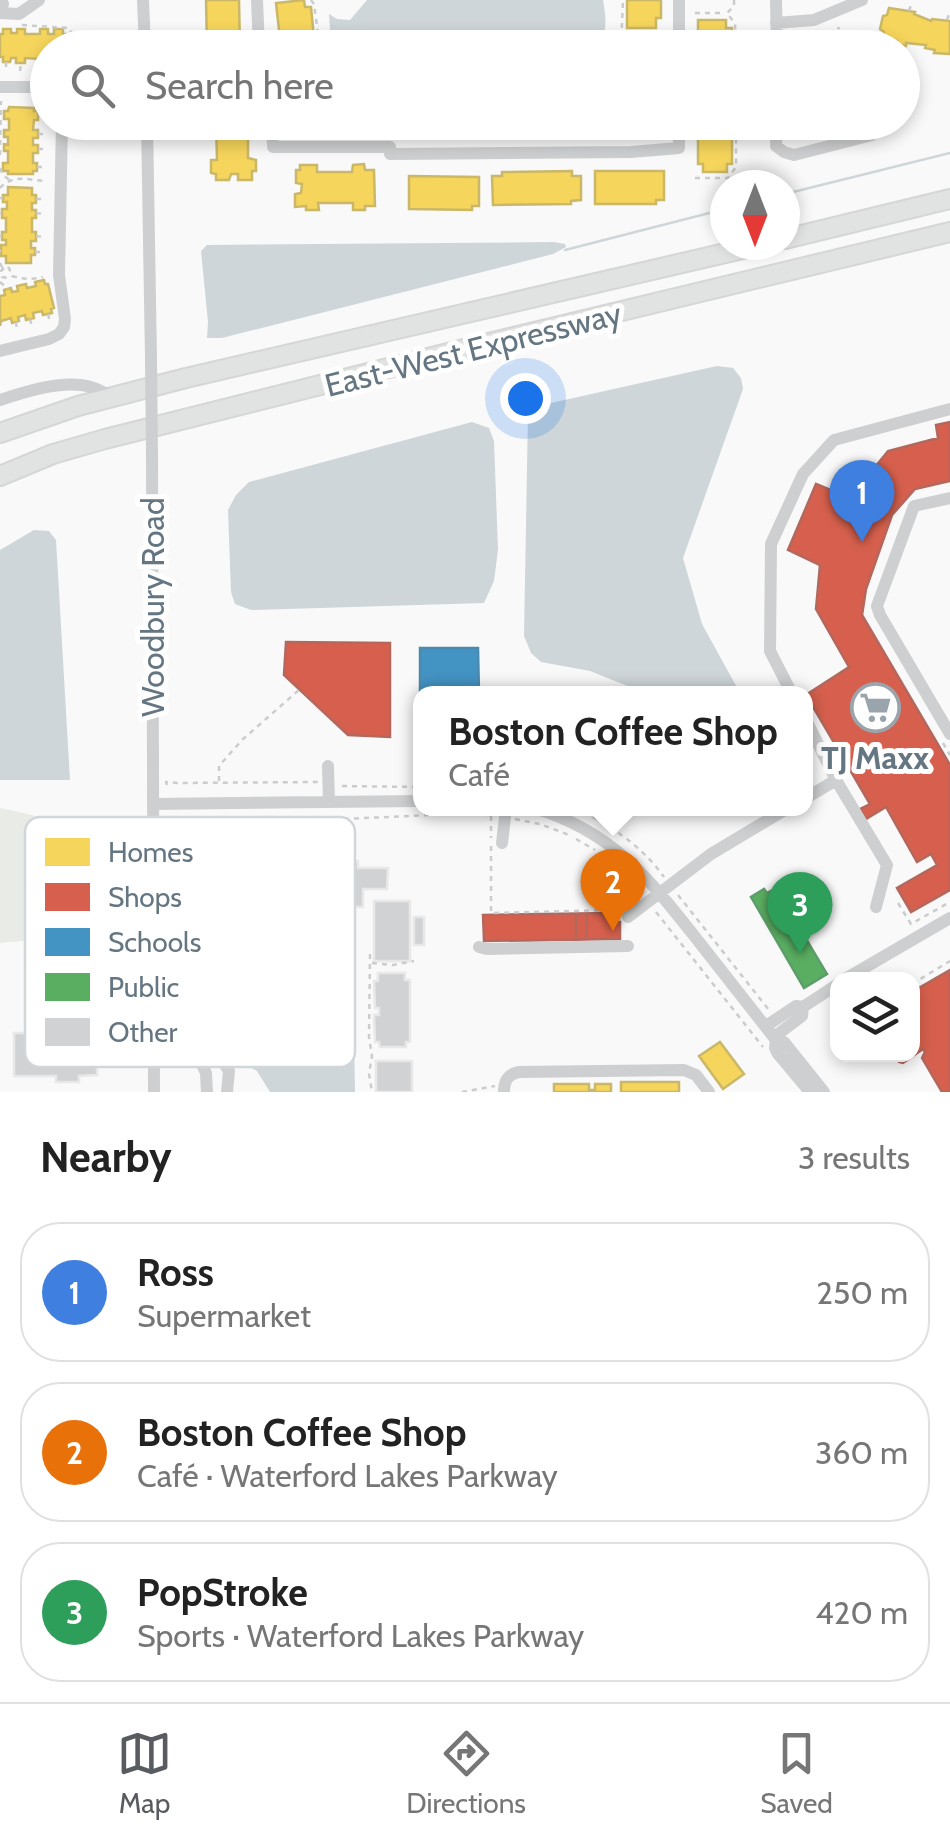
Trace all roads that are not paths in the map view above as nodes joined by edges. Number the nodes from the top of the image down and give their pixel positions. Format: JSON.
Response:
{"nodes":[{"id":1,"x":39,"y":0,"type":"edge"},
{"id":2,"x":143,"y":0,"type":"edge"},
{"id":3,"x":257,"y":0,"type":"edge"},
{"id":4,"x":679,"y":0,"type":"edge"},
{"id":5,"x":776,"y":0,"type":"edge"},
{"id":6,"x":862,"y":0,"type":"edge"},
{"id":7,"x":3,"y":5,"type":"edge"},
{"id":8,"x":776,"y":23,"type":"junction"},
{"id":9,"x":144,"y":30,"type":"edge"},
{"id":10,"x":258,"y":30,"type":"edge"},
{"id":11,"x":679,"y":30,"type":"edge"},
{"id":12,"x":776,"y":30,"type":"edge"},
{"id":13,"x":0,"y":87,"type":"edge"},
{"id":14,"x":30,"y":87,"type":"edge"},
{"id":15,"x":62,"y":140,"type":"edge"},
{"id":16,"x":147,"y":140,"type":"edge"},
{"id":17,"x":273,"y":140,"type":"edge"},
{"id":18,"x":679,"y":140,"type":"edge"},
{"id":19,"x":776,"y":140,"type":"edge"},
{"id":20,"x":852,"y":140,"type":"edge"},
{"id":21,"x":950,"y":199,"type":"edge"},
{"id":22,"x":950,"y":232,"type":"edge"},
{"id":23,"x":800,"y":235,"type":"edge"},
{"id":24,"x":710,"y":256,"type":"edge"},
{"id":25,"x":0,"y":351,"type":"edge"},
{"id":26,"x":112,"y":398,"type":"junction"},
{"id":27,"x":0,"y":400,"type":"edge"},
{"id":28,"x":950,"y":410,"type":"edge"},
{"id":29,"x":0,"y":433,"type":"edge"},
{"id":30,"x":0,"y":476,"type":"edge"},
{"id":31,"x":950,"y":498,"type":"edge"},
{"id":32,"x":788,"y":686,"type":"edge"},
{"id":33,"x":813,"y":734,"type":"edge"},
{"id":34,"x":946,"y":737,"type":"edge"},
{"id":35,"x":328,"y":766,"type":"dead end"},
{"id":36,"x":836,"y":780,"type":"junction"},
{"id":37,"x":813,"y":794,"type":"edge"},
{"id":38,"x":413,"y":801,"type":"edge"},
{"id":39,"x":329,"y":802,"type":"junction"},
{"id":40,"x":152,"y":804,"type":"junction"},
{"id":41,"x":501,"y":816,"type":"edge"},
{"id":42,"x":557,"y":816,"type":"edge"},
{"id":43,"x":774,"y":816,"type":"edge"},
{"id":44,"x":152,"y":817,"type":"edge"},
{"id":45,"x":502,"y":843,"type":"dead end"},
{"id":46,"x":654,"y":896,"type":"junction"},
{"id":47,"x":876,"y":907,"type":"dead end"},
{"id":48,"x":950,"y":918,"type":"edge"},
{"id":49,"x":624,"y":919,"type":"road end"},
{"id":50,"x":628,"y":946,"type":"dead end"},
{"id":51,"x":479,"y":947,"type":"dead end"},
{"id":52,"x":859,"y":972,"type":"edge"},
{"id":53,"x":830,"y":989,"type":"edge"},
{"id":54,"x":772,"y":1034,"type":"junction"},
{"id":55,"x":154,"y":1067,"type":"edge"},
{"id":56,"x":202,"y":1067,"type":"edge"},
{"id":57,"x":226,"y":1067,"type":"edge"},
{"id":58,"x":500,"y":1088,"type":"edge"},
{"id":59,"x":154,"y":1092,"type":"edge"},
{"id":60,"x":207,"y":1092,"type":"edge"},
{"id":61,"x":226,"y":1092,"type":"edge"},
{"id":62,"x":710,"y":1092,"type":"edge"},
{"id":63,"x":810,"y":1092,"type":"edge"},
{"id":64,"x":824,"y":1092,"type":"edge"}],
"edges":[{"from":1,"to":7,"type":"street"},
{"from":2,"to":9,"type":"street"},
{"from":3,"to":10,"type":"street"},
{"from":4,"to":11,"type":"street"},
{"from":5,"to":8,"type":"street"},
{"from":6,"to":8,"type":"street"},
{"from":8,"to":12,"type":"street"},
{"from":13,"to":14,"type":"street"},
{"from":15,"to":25,"type":"street"},
{"from":16,"to":40,"type":"street","name":"Woodbury Road","bridge":true},
{"from":17,"to":18,"type":"street"},
{"from":19,"to":20,"type":"street"},
{"from":21,"to":23,"type":"highway"},
{"from":22,"to":30,"type":"highway","name":"East-West Expressway"},
{"from":24,"to":26,"type":"highway","name":"East-West Expressway"},
{"from":26,"to":27,"type":"street"},
{"from":26,"to":29,"type":"highway","name":"East-West Expressway"},
{"from":28,"to":32,"type":"street"},
{"from":31,"to":34,"type":"street"},
{"from":33,"to":36,"type":"street"},
{"from":35,"to":39,"type":"street"},
{"from":36,"to":37,"type":"street"},
{"from":36,"to":47,"type":"street"},
{"from":38,"to":39,"type":"street"},
{"from":39,"to":40,"type":"street"},
{"from":40,"to":44,"type":"street","name":"Woodbury Road"},
{"from":41,"to":45,"type":"street"},
{"from":42,"to":46,"type":"street"},
{"from":43,"to":46,"type":"street"},
{"from":46,"to":49,"type":"street"},
{"from":46,"to":54,"type":"street"},
{"from":48,"to":52,"type":"street"},
{"from":50,"to":51,"type":"street"},
{"from":53,"to":54,"type":"street"},
{"from":54,"to":63,"type":"street"},
{"from":54,"to":64,"type":"street"},
{"from":55,"to":59,"type":"street","name":"Woodbury Road"},
{"from":56,"to":60,"type":"street"},
{"from":57,"to":61,"type":"street"},
{"from":58,"to":62,"type":"street"}]}
